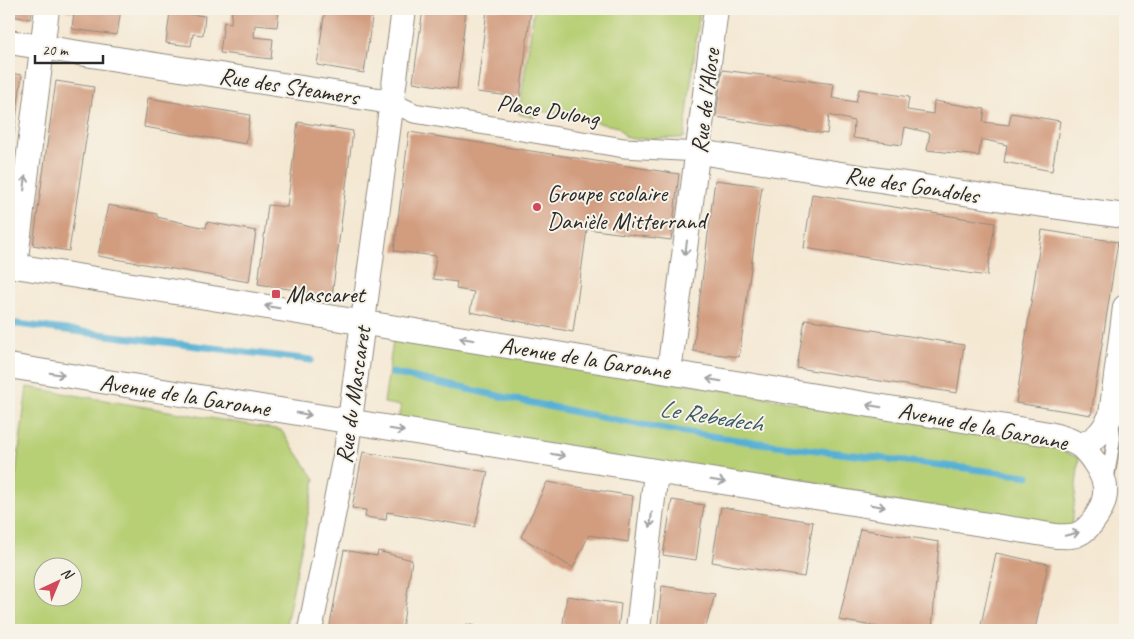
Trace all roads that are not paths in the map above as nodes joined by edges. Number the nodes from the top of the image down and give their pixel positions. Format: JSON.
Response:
{"nodes":[{"id":1,"x":47,"y":9,"type":"edge"},
{"id":2,"x":404,"y":9,"type":"edge"},
{"id":3,"x":716,"y":9,"type":"edge"},
{"id":4,"x":9,"y":42,"type":"edge"},
{"id":5,"x":42,"y":47,"type":"junction"},
{"id":6,"x":392,"y":102,"type":"junction"},
{"id":7,"x":699,"y":152,"type":"junction"},
{"id":8,"x":1125,"y":216,"type":"edge"},
{"id":9,"x":12,"y":266,"type":"edge"},
{"id":10,"x":1125,"y":307,"type":"edge"},
{"id":11,"x":364,"y":322,"type":"junction"},
{"id":12,"x":9,"y":366,"type":"edge"},
{"id":13,"x":669,"y":372,"type":"junction"},
{"id":14,"x":1111,"y":415,"type":"junction"},
{"id":15,"x":349,"y":422,"type":"junction"},
{"id":16,"x":1080,"y":445,"type":"junction"},
{"id":17,"x":656,"y":472,"type":"junction"},
{"id":18,"x":1106,"y":487,"type":"junction"},
{"id":19,"x":310,"y":630,"type":"edge"},
{"id":20,"x":638,"y":630,"type":"edge"}],
"edges":[{"from":1,"to":5,"type":"street"},
{"from":2,"to":6,"type":"street","name":"Rue du Mascaret"},
{"from":3,"to":7,"type":"street","name":"Rue de l'Alose"},
{"from":4,"to":5,"type":"street","name":"Rue des Steamers"},
{"from":5,"to":6,"type":"street","name":"Rue des Steamers"},
{"from":9,"to":5,"type":"street","one_way":true},
{"from":6,"to":7,"type":"street","name":"Place Dulong"},
{"from":6,"to":11,"type":"street","name":"Rue du Mascaret"},
{"from":7,"to":8,"type":"street","name":"Rue des Gondoles"},
{"from":7,"to":13,"type":"street","name":"Rue de l'Alose","one_way":true},
{"from":11,"to":9,"type":"street","name":"Avenue de la Garonne","one_way":true},
{"from":10,"to":14,"type":"street"},
{"from":13,"to":11,"type":"street","name":"Avenue de la Garonne","one_way":true},
{"from":11,"to":15,"type":"street","name":"Rue du Mascaret"},
{"from":12,"to":15,"type":"street","name":"Avenue de la Garonne","one_way":true},
{"from":16,"to":13,"type":"street","name":"Avenue de la Garonne","one_way":true},
{"from":14,"to":16,"type":"street"},
{"from":14,"to":18,"type":"lane"},
{"from":15,"to":17,"type":"street","name":"Avenue de la Garonne","one_way":true},
{"from":15,"to":19,"type":"street","name":"Rue du Mascaret"},
{"from":16,"to":18,"type":"street","name":"Avenue de la Garonne"},
{"from":17,"to":18,"type":"street","name":"Avenue de la Garonne","one_way":true},
{"from":17,"to":20,"type":"street","one_way":true}]}
